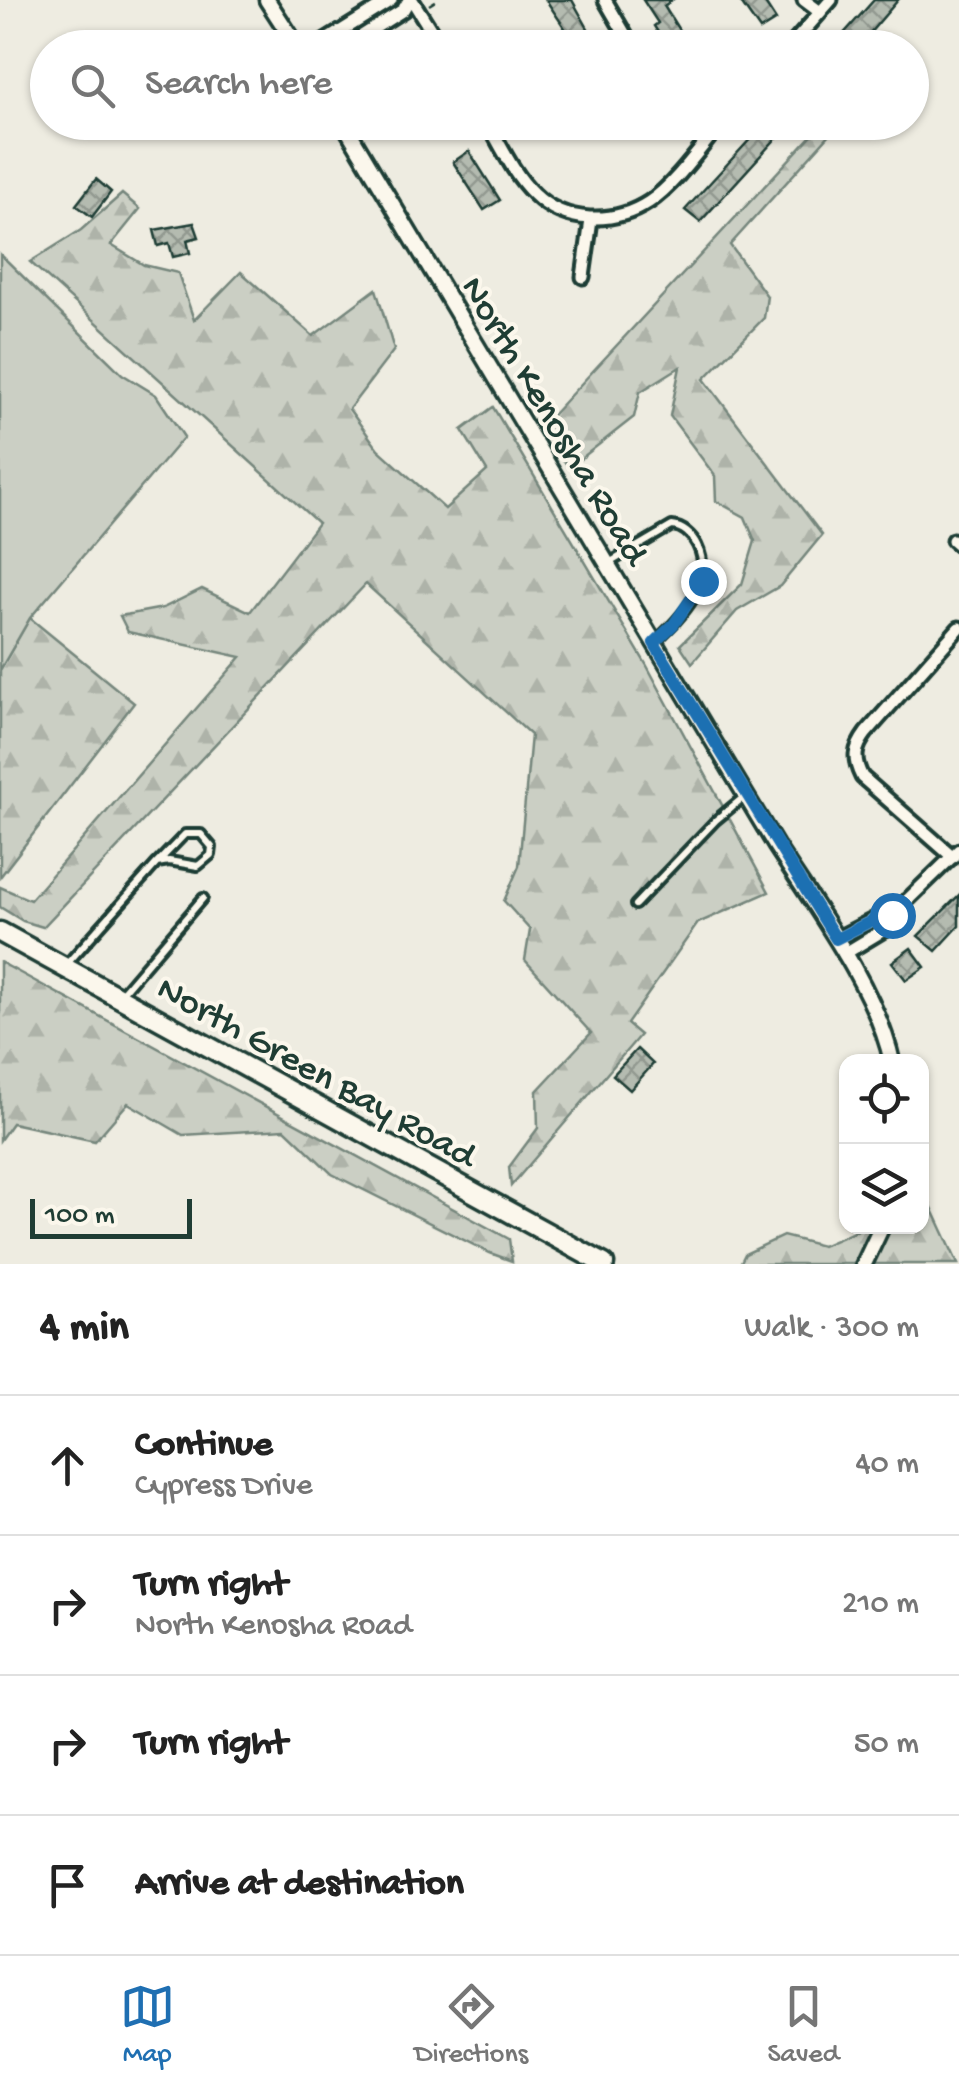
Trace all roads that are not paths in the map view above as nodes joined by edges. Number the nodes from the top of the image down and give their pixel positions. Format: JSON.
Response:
{"nodes":[{"id":1,"x":267,"y":0,"type":"edge"},
{"id":2,"x":390,"y":0,"type":"edge"},
{"id":3,"x":411,"y":0,"type":"edge"},
{"id":4,"x":605,"y":0,"type":"edge"},
{"id":5,"x":804,"y":0,"type":"edge"},
{"id":6,"x":831,"y":0,"type":"edge"},
{"id":7,"x":820,"y":12,"type":"junction"},
{"id":8,"x":286,"y":30,"type":"edge"},
{"id":9,"x":342,"y":30,"type":"edge"},
{"id":10,"x":371,"y":30,"type":"edge"},
{"id":11,"x":430,"y":30,"type":"edge"},
{"id":12,"x":622,"y":30,"type":"edge"},
{"id":13,"x":804,"y":30,"type":"edge"},
{"id":14,"x":354,"y":140,"type":"edge"},
{"id":15,"x":499,"y":140,"type":"edge"},
{"id":16,"x":706,"y":140,"type":"edge"},
{"id":17,"x":591,"y":220,"type":"junction"},
{"id":18,"x":583,"y":277,"type":"dead end"},
{"id":19,"x":606,"y":565,"type":"junction"},
{"id":20,"x":959,"y":628,"type":"edge"},
{"id":21,"x":654,"y":643,"type":"junction"},
{"id":22,"x":746,"y":796,"type":"junction"},
{"id":23,"x":956,"y":854,"type":"edge"},
{"id":24,"x":157,"y":863,"type":"junction"},
{"id":25,"x":203,"y":898,"type":"dead end"},
{"id":26,"x":635,"y":904,"type":"dead end"},
{"id":27,"x":892,"y":915,"type":"junction"},
{"id":28,"x":0,"y":932,"type":"edge"},
{"id":29,"x":836,"y":939,"type":"junction"},
{"id":30,"x":844,"y":954,"type":"junction"},
{"id":31,"x":64,"y":967,"type":"junction"},
{"id":32,"x":119,"y":996,"type":"junction"},
{"id":33,"x":889,"y":1054,"type":"edge"},
{"id":34,"x":878,"y":1234,"type":"edge"},
{"id":35,"x":604,"y":1264,"type":"edge"},
{"id":36,"x":864,"y":1264,"type":"edge"}],
"edges":[{"from":1,"to":8,"type":"street"},
{"from":2,"to":9,"type":"street"},
{"from":3,"to":10,"type":"street"},
{"from":3,"to":11,"type":"street"},
{"from":4,"to":12,"type":"street"},
{"from":5,"to":7,"type":"street"},
{"from":6,"to":7,"type":"street"},
{"from":7,"to":13,"type":"street"},
{"from":14,"to":19,"type":"street","name":"North Kenosha Road"},
{"from":15,"to":17,"type":"street"},
{"from":16,"to":17,"type":"street"},
{"from":17,"to":18,"type":"street"},
{"from":19,"to":21,"type":"street","name":"North Kenosha Road"},
{"from":19,"to":21,"type":"lane"},
{"from":20,"to":23,"type":"street"},
{"from":21,"to":22,"type":"street","name":"North Kenosha Road"},
{"from":22,"to":26,"type":"lane"},
{"from":22,"to":29,"type":"street","name":"North Kenosha Road"},
{"from":23,"to":27,"type":"street"},
{"from":24,"to":24,"type":"lane"},
{"from":24,"to":31,"type":"lane"},
{"from":25,"to":32,"type":"lane"},
{"from":27,"to":29,"type":"street"},
{"from":27,"to":30,"type":"street"},
{"from":28,"to":31,"type":"main road","name":"North Green Bay Road"},
{"from":29,"to":30,"type":"street","name":"North Kenosha Road"},
{"from":30,"to":33,"type":"street","name":"North Kenosha Road"},
{"from":31,"to":32,"type":"main road","name":"North Green Bay Road"},
{"from":32,"to":35,"type":"main road","name":"North Green Bay Road"},
{"from":34,"to":36,"type":"street"}]}
